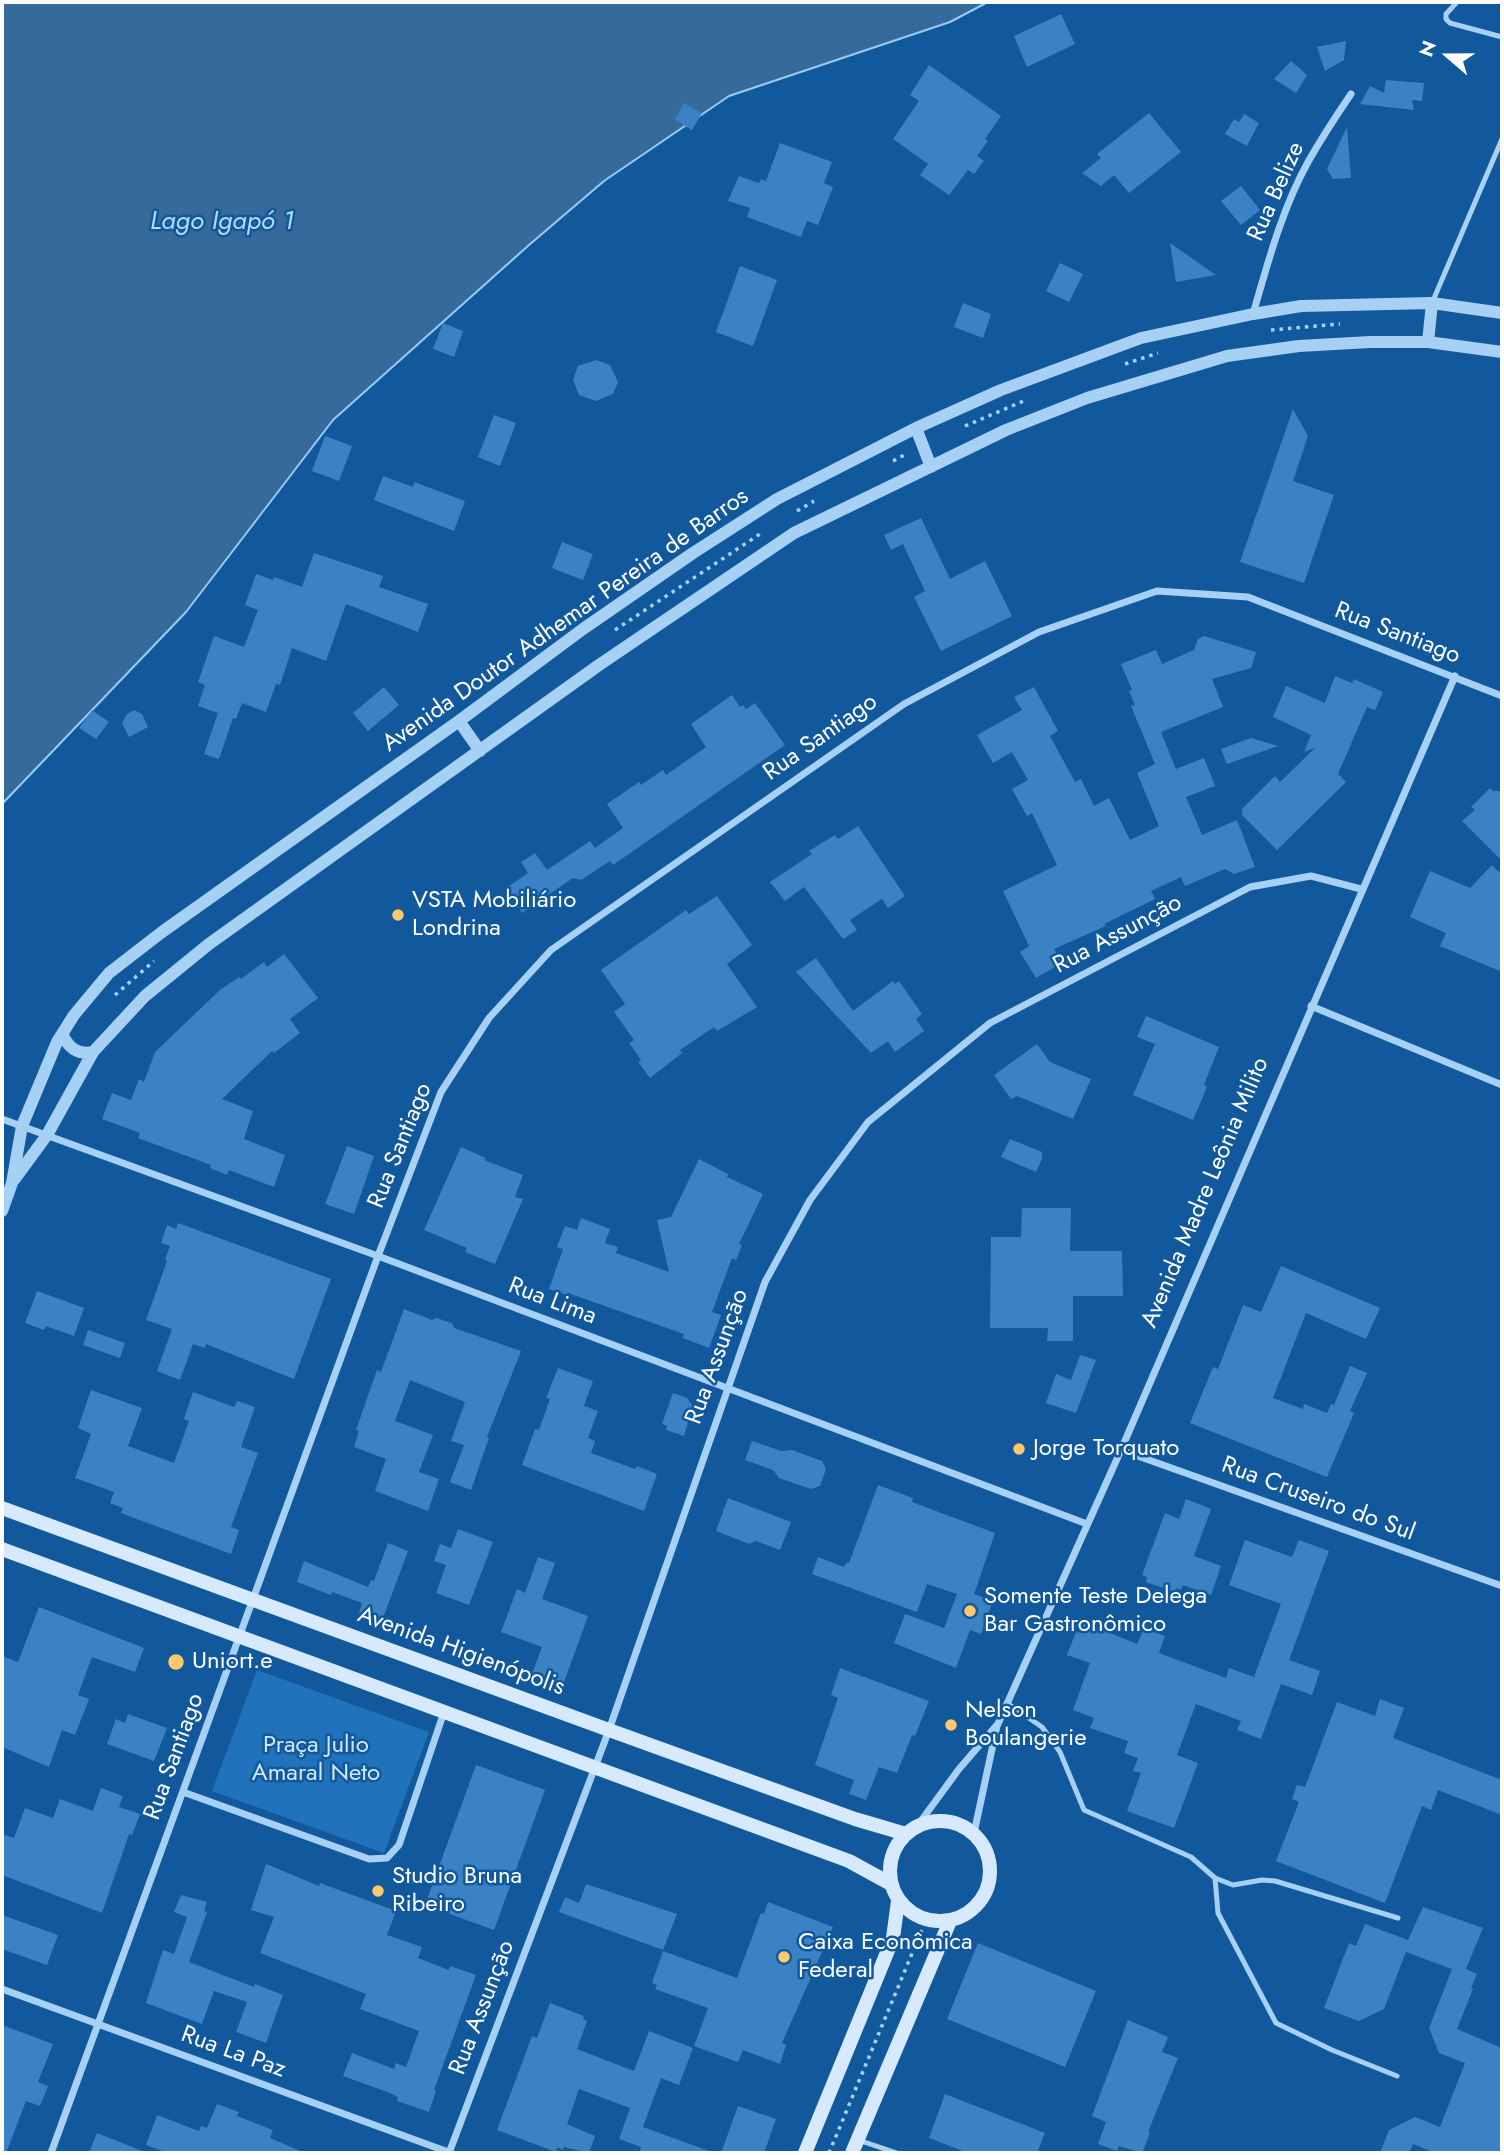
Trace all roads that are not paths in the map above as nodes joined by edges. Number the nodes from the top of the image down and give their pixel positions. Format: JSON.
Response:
{"nodes":[{"id":1,"x":1457,"y":2,"type":"edge"},
{"id":2,"x":1502,"y":37,"type":"edge"},
{"id":3,"x":1351,"y":94,"type":"dead end"},
{"id":4,"x":1502,"y":139,"type":"edge"},
{"id":5,"x":1432,"y":303,"type":"junction"},
{"id":6,"x":1253,"y":313,"type":"junction"},
{"id":7,"x":1502,"y":313,"type":"edge"},
{"id":8,"x":1427,"y":342,"type":"junction"},
{"id":9,"x":1502,"y":352,"type":"edge"},
{"id":10,"x":916,"y":428,"type":"junction"},
{"id":11,"x":931,"y":467,"type":"junction"},
{"id":12,"x":1455,"y":676,"type":"junction"},
{"id":13,"x":1502,"y":696,"type":"edge"},
{"id":14,"x":458,"y":721,"type":"junction"},
{"id":15,"x":480,"y":751,"type":"junction"},
{"id":16,"x":1361,"y":889,"type":"junction"},
{"id":17,"x":1311,"y":1006,"type":"junction"},
{"id":18,"x":62,"y":1034,"type":"junction"},
{"id":19,"x":93,"y":1052,"type":"junction"},
{"id":20,"x":1502,"y":1085,"type":"edge"},
{"id":21,"x":2,"y":1119,"type":"edge"},
{"id":22,"x":22,"y":1126,"type":"junction"},
{"id":23,"x":47,"y":1135,"type":"junction"},
{"id":24,"x":12,"y":1183,"type":"junction"},
{"id":25,"x":2,"y":1210,"type":"edge"},
{"id":26,"x":378,"y":1256,"type":"junction"},
{"id":27,"x":726,"y":1389,"type":"junction"},
{"id":28,"x":1121,"y":1450,"type":"junction"},
{"id":29,"x":2,"y":1508,"type":"edge"},
{"id":30,"x":1087,"y":1524,"type":"junction"},
{"id":31,"x":2,"y":1549,"type":"edge"},
{"id":32,"x":1502,"y":1586,"type":"edge"},
{"id":33,"x":253,"y":1599,"type":"junction"},
{"id":34,"x":240,"y":1636,"type":"junction"},
{"id":35,"x":1007,"y":1703,"type":"junction"},
{"id":36,"x":444,"y":1712,"type":"junction"},
{"id":37,"x":997,"y":1726,"type":"junction"},
{"id":38,"x":609,"y":1730,"type":"junction"},
{"id":39,"x":594,"y":1767,"type":"junction"},
{"id":40,"x":183,"y":1792,"type":"junction"},
{"id":41,"x":912,"y":1830,"type":"junction"},
{"id":42,"x":974,"y":1833,"type":"junction"},
{"id":43,"x":1214,"y":1878,"type":"junction"},
{"id":44,"x":891,"y":1884,"type":"junction"},
{"id":45,"x":898,"y":1901,"type":"junction"},
{"id":46,"x":1398,"y":1918,"type":"dead end"},
{"id":47,"x":950,"y":1921,"type":"junction"},
{"id":48,"x":2,"y":1989,"type":"edge"},
{"id":49,"x":99,"y":2024,"type":"junction"},
{"id":50,"x":1396,"y":2076,"type":"dead end"},
{"id":51,"x":855,"y":2146,"type":"edge"},
{"id":52,"x":51,"y":2153,"type":"edge"},
{"id":53,"x":450,"y":2153,"type":"edge"},
{"id":54,"x":805,"y":2153,"type":"edge"},
{"id":55,"x":897,"y":2153,"type":"edge"}],
"edges":[{"from":1,"to":2,"type":"lane"},
{"from":3,"to":6,"type":"street","name":"Rua Belize"},
{"from":4,"to":5,"type":"lane"},
{"from":5,"to":6,"type":"street","name":"Avenida Doutor Adhemar Pereira de Barros"},
{"from":5,"to":7,"type":"street","name":"Avenida Doutor Adhemar Pereira de Barros"},
{"from":5,"to":8,"type":"street"},
{"from":6,"to":10,"type":"street","name":"Avenida Doutor Adhemar Pereira de Barros"},
{"from":8,"to":9,"type":"street"},
{"from":8,"to":11,"type":"street"},
{"from":10,"to":11,"type":"street"},
{"from":10,"to":14,"type":"street","name":"Avenida Doutor Adhemar Pereira de Barros"},
{"from":11,"to":15,"type":"street"},
{"from":12,"to":13,"type":"street","name":"Rua Santiago"},
{"from":12,"to":16,"type":"street","name":"Avenida Madre Leônia Milito"},
{"from":12,"to":26,"type":"street","name":"Rua Santiago"},
{"from":14,"to":15,"type":"street"},
{"from":14,"to":18,"type":"street","name":"Avenida Doutor Adhemar Pereira de Barros"},
{"from":15,"to":19,"type":"street"},
{"from":16,"to":17,"type":"street","name":"Avenida Madre Leônia Milito"},
{"from":16,"to":27,"type":"street","name":"Rua Assunção"},
{"from":17,"to":20,"type":"street"},
{"from":17,"to":28,"type":"street","name":"Avenida Madre Leônia Milito"},
{"from":18,"to":19,"type":"street"},
{"from":18,"to":22,"type":"street","name":"Avenida Doutor Adhemar Pereira de Barros"},
{"from":19,"to":23,"type":"street"},
{"from":21,"to":22,"type":"street","name":"Rua Lima"},
{"from":22,"to":23,"type":"street","name":"Rua Lima"},
{"from":22,"to":24,"type":"street","name":"Avenida Doutor Adhemar Pereira de Barros"},
{"from":23,"to":24,"type":"street"},
{"from":23,"to":26,"type":"street","name":"Rua Lima"},
{"from":24,"to":25,"type":"street"},
{"from":26,"to":27,"type":"street","name":"Rua Lima"},
{"from":26,"to":33,"type":"street","name":"Rua Santiago"},
{"from":27,"to":30,"type":"street","name":"Rua Lima"},
{"from":27,"to":38,"type":"street","name":"Rua Assunção"},
{"from":28,"to":30,"type":"street","name":"Avenida Madre Leônia Milito"},
{"from":28,"to":32,"type":"street","name":"Rua Cruseiro do Sul"},
{"from":29,"to":33,"type":"main road","name":"Avenida Higienópolis"},
{"from":30,"to":35,"type":"street","name":"Avenida Madre Leônia Milito"},
{"from":31,"to":34,"type":"main road"},
{"from":33,"to":34,"type":"street","name":"Rua Santiago"},
{"from":33,"to":38,"type":"main road","name":"Avenida Higienópolis"},
{"from":34,"to":36,"type":"main road"},
{"from":34,"to":40,"type":"street","name":"Rua Santiago"},
{"from":35,"to":37,"type":"street","name":"Avenida Madre Leônia Milito"},
{"from":35,"to":43,"type":"lane"},
{"from":36,"to":39,"type":"main road"},
{"from":36,"to":40,"type":"street"},
{"from":37,"to":41,"type":"street","name":"Avenida Madre Leônia Milito"},
{"from":37,"to":42,"type":"street","name":"Avenida Madre Leônia Milito"},
{"from":38,"to":39,"type":"street","name":"Rua Assunção"},
{"from":38,"to":41,"type":"main road","name":"Avenida Higienópolis"},
{"from":39,"to":44,"type":"main road"},
{"from":39,"to":53,"type":"street","name":"Rua Assunção"},
{"from":40,"to":49,"type":"street","name":"Rua Santiago"},
{"from":41,"to":42,"type":"main road"},
{"from":41,"to":44,"type":"main road"},
{"from":42,"to":47,"type":"main road"},
{"from":43,"to":46,"type":"lane"},
{"from":43,"to":50,"type":"lane"},
{"from":44,"to":45,"type":"main road"},
{"from":45,"to":47,"type":"main road"},
{"from":45,"to":54,"type":"main road"},
{"from":47,"to":51,"type":"main road"},
{"from":48,"to":49,"type":"street","name":"Rua La Paz"},
{"from":49,"to":52,"type":"street","name":"Rua Santiago"},
{"from":49,"to":53,"type":"street","name":"Rua La Paz"},
{"from":51,"to":55,"type":"lane"}]}
